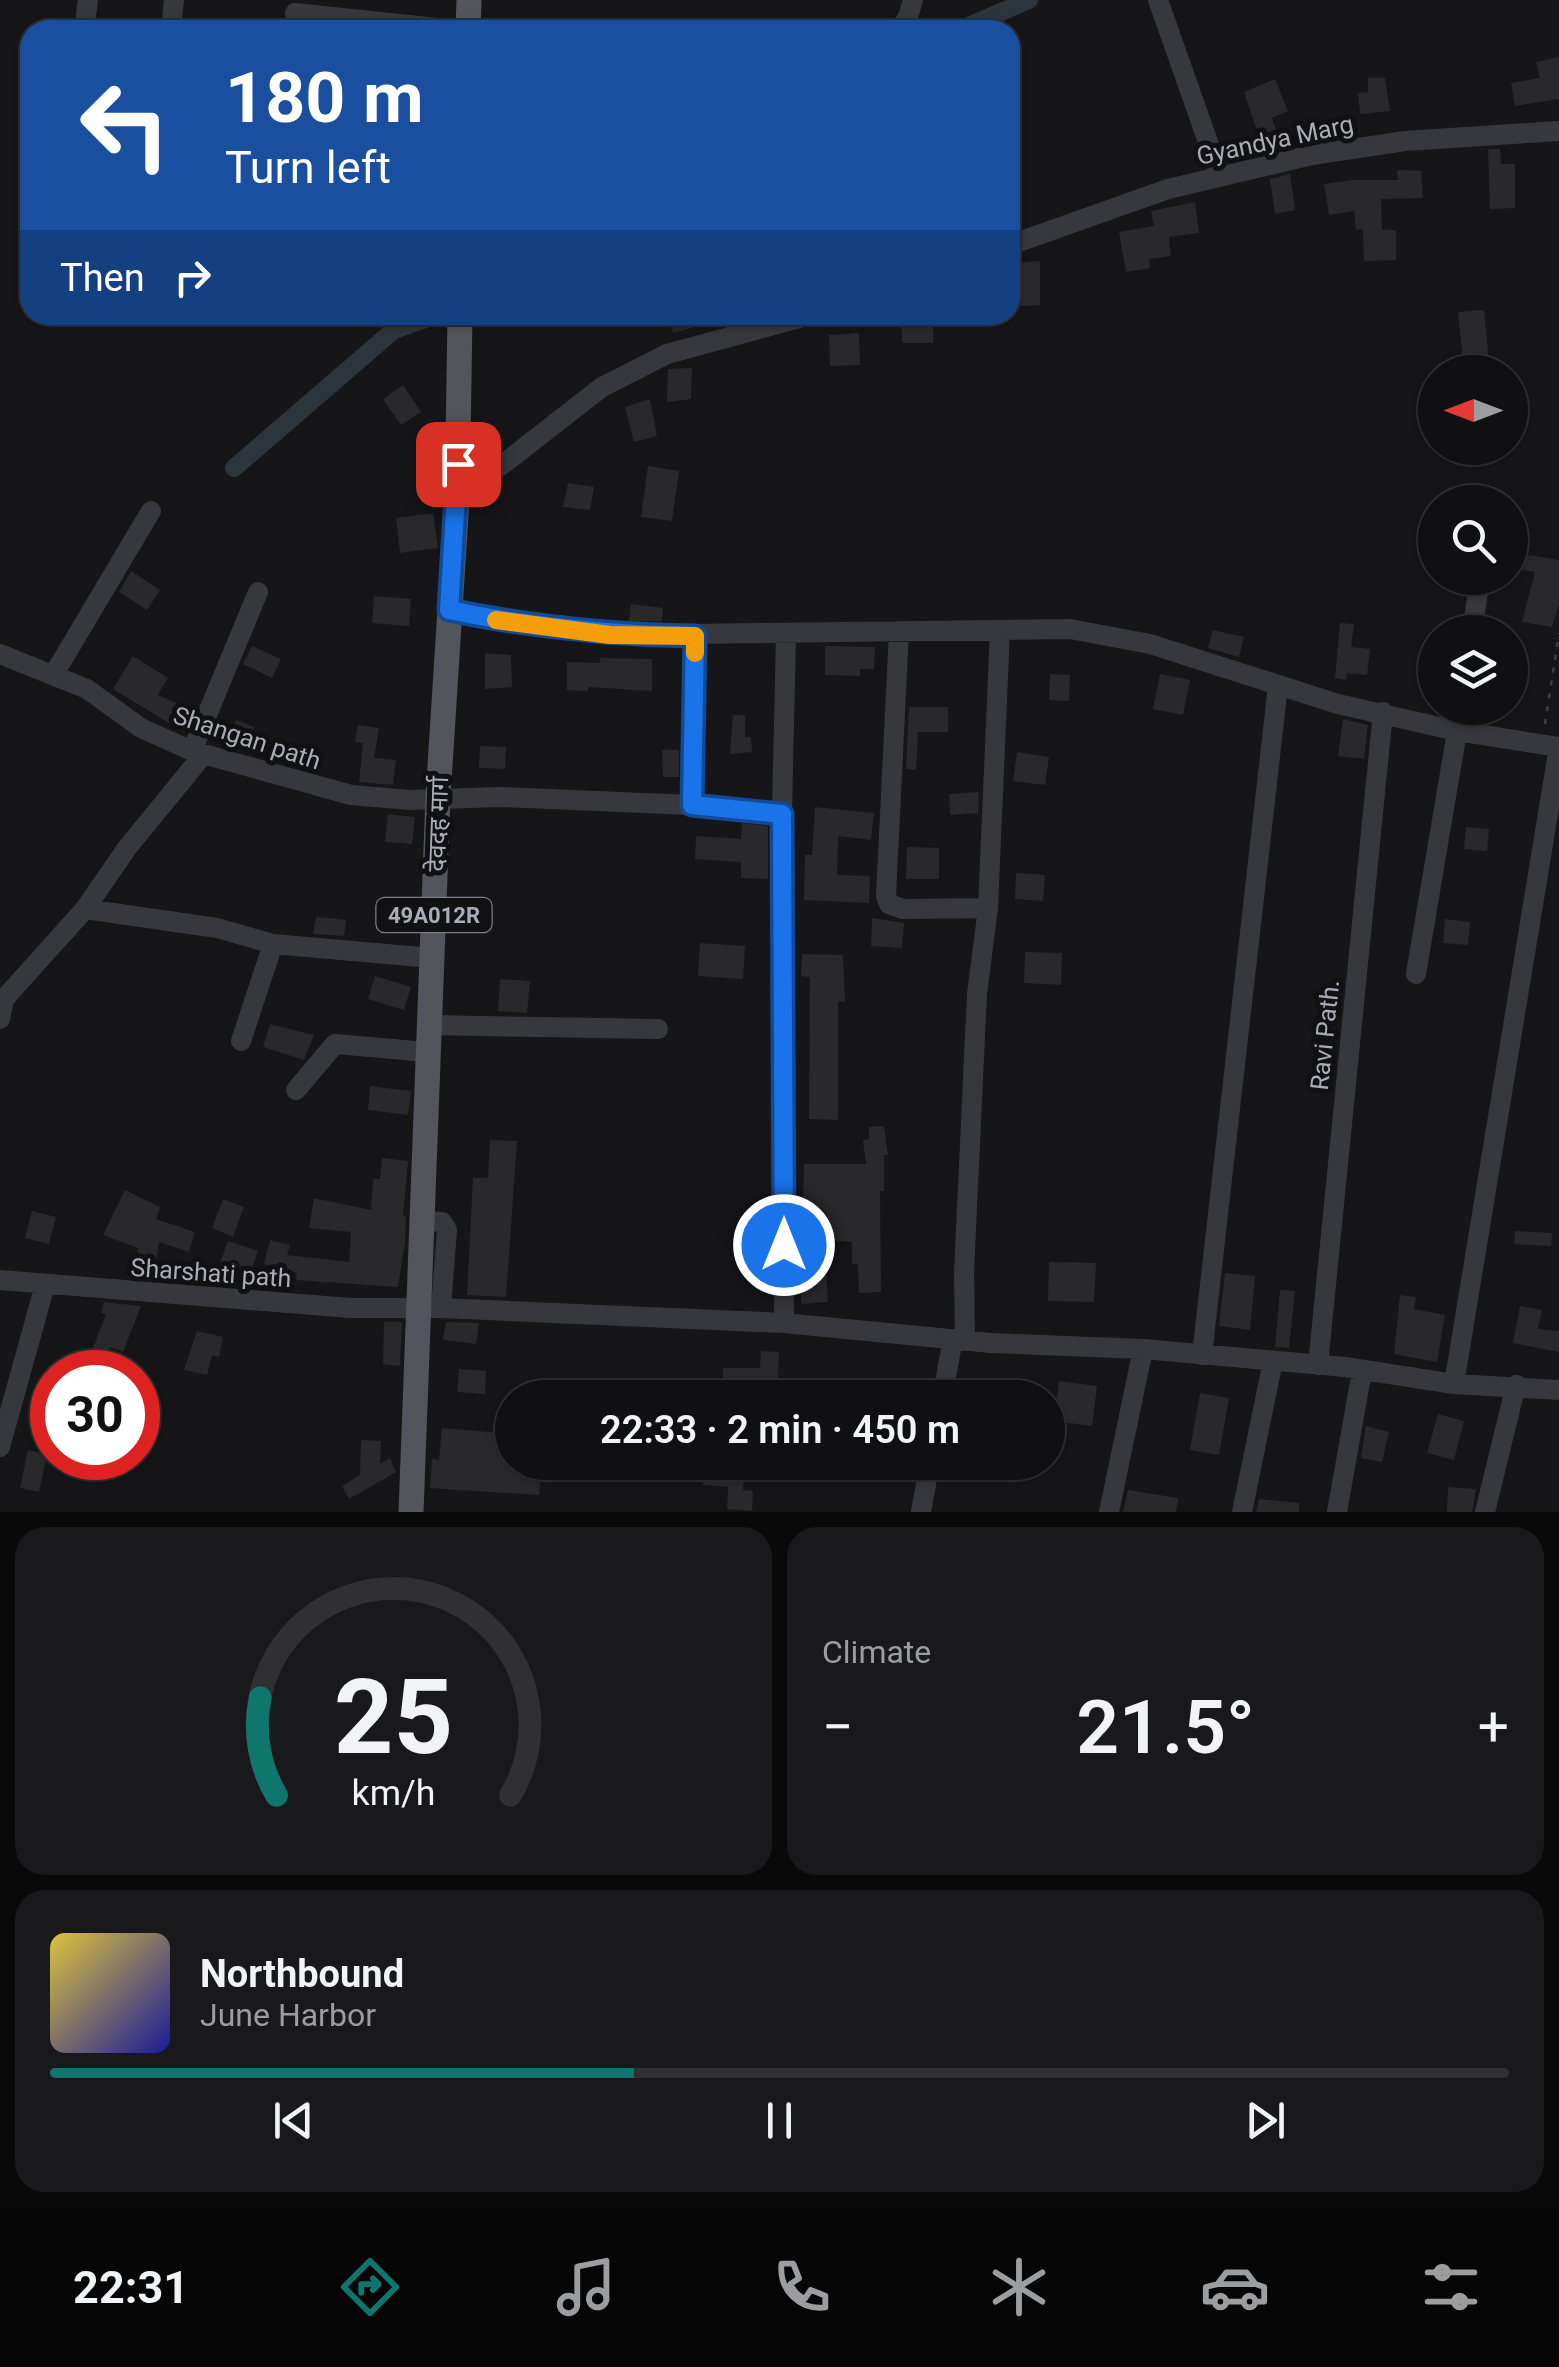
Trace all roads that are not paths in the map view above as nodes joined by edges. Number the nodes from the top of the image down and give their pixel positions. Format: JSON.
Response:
{"nodes":[{"id":1,"x":1158,"y":0,"type":"edge"},
{"id":2,"x":295,"y":12,"type":"dead end"},
{"id":3,"x":367,"y":20,"type":"edge"},
{"id":4,"x":1559,"y":131,"type":"edge"},
{"id":5,"x":1220,"y":176,"type":"junction"},
{"id":6,"x":1020,"y":241,"type":"edge"},
{"id":7,"x":460,"y":325,"type":"edge"},
{"id":8,"x":773,"y":325,"type":"edge"},
{"id":9,"x":457,"y":500,"type":"junction"},
{"id":10,"x":151,"y":511,"type":"dead end"},
{"id":11,"x":258,"y":592,"type":"dead end"},
{"id":12,"x":449,"y":610,"type":"junction"},
{"id":13,"x":899,"y":631,"type":"junction"},
{"id":14,"x":1000,"y":631,"type":"junction"},
{"id":15,"x":786,"y":634,"type":"junction"},
{"id":16,"x":695,"y":636,"type":"junction"},
{"id":17,"x":0,"y":654,"type":"edge"},
{"id":18,"x":54,"y":674,"type":"junction"},
{"id":19,"x":1278,"y":686,"type":"junction"},
{"id":20,"x":1383,"y":712,"type":"junction"},
{"id":21,"x":1458,"y":725,"type":"edge"},
{"id":22,"x":1457,"y":731,"type":"junction"},
{"id":23,"x":1553,"y":746,"type":"edge"},
{"id":24,"x":197,"y":753,"type":"junction"},
{"id":25,"x":438,"y":797,"type":"junction"},
{"id":26,"x":692,"y":805,"type":"junction"},
{"id":27,"x":782,"y":814,"type":"junction"},
{"id":28,"x":988,"y":908,"type":"junction"},
{"id":29,"x":85,"y":909,"type":"junction"},
{"id":30,"x":273,"y":944,"type":"junction"},
{"id":31,"x":432,"y":958,"type":"junction"},
{"id":32,"x":1416,"y":974,"type":"dead end"},
{"id":33,"x":2,"y":1005,"type":"edge"},
{"id":34,"x":429,"y":1024,"type":"junction"},
{"id":35,"x":658,"y":1029,"type":"dead end"},
{"id":36,"x":241,"y":1041,"type":"dead end"},
{"id":37,"x":427,"y":1052,"type":"junction"},
{"id":38,"x":296,"y":1090,"type":"dead end"},
{"id":39,"x":0,"y":1280,"type":"edge"},
{"id":40,"x":45,"y":1285,"type":"junction"},
{"id":41,"x":430,"y":1308,"type":"junction"},
{"id":42,"x":784,"y":1323,"type":"junction"},
{"id":43,"x":959,"y":1340,"type":"junction"},
{"id":44,"x":1144,"y":1350,"type":"junction"},
{"id":45,"x":1202,"y":1355,"type":"junction"},
{"id":46,"x":1273,"y":1361,"type":"junction"},
{"id":47,"x":1318,"y":1364,"type":"junction"},
{"id":48,"x":1362,"y":1371,"type":"junction"},
{"id":49,"x":947,"y":1380,"type":"edge"},
{"id":50,"x":1454,"y":1384,"type":"junction"},
{"id":51,"x":1516,"y":1385,"type":"junction"},
{"id":52,"x":1559,"y":1390,"type":"edge"},
{"id":53,"x":0,"y":1447,"type":"edge"},
{"id":54,"x":927,"y":1480,"type":"edge"},
{"id":55,"x":410,"y":1512,"type":"edge"},
{"id":56,"x":921,"y":1512,"type":"edge"},
{"id":57,"x":1109,"y":1512,"type":"edge"},
{"id":58,"x":1242,"y":1512,"type":"edge"},
{"id":59,"x":1337,"y":1512,"type":"edge"},
{"id":60,"x":1485,"y":1512,"type":"edge"}],
"edges":[{"from":1,"to":5,"type":"street"},
{"from":2,"to":3,"type":"street"},
{"from":4,"to":5,"type":"street","name":"Gyandya Marg"},
{"from":5,"to":6,"type":"street","name":"Gyandya Marg"},
{"from":7,"to":9,"type":"main road","name":"देवदह मार्ग","number":"49A012R"},
{"from":8,"to":9,"type":"street"},
{"from":9,"to":12,"type":"main road","name":"देवदह मार्ग","number":"49A012R"},
{"from":10,"to":18,"type":"street"},
{"from":11,"to":24,"type":"street"},
{"from":12,"to":16,"type":"street"},
{"from":12,"to":25,"type":"main road","name":"देवदह मार्ग","number":"49A012R"},
{"from":13,"to":14,"type":"street"},
{"from":13,"to":15,"type":"street"},
{"from":13,"to":28,"type":"street"},
{"from":14,"to":19,"type":"street"},
{"from":14,"to":28,"type":"street"},
{"from":15,"to":16,"type":"street"},
{"from":15,"to":27,"type":"street"},
{"from":16,"to":26,"type":"street"},
{"from":17,"to":18,"type":"street","name":"Shangan path"},
{"from":18,"to":24,"type":"street","name":"Shangan path"},
{"from":19,"to":20,"type":"street"},
{"from":19,"to":45,"type":"street"},
{"from":20,"to":22,"type":"street"},
{"from":20,"to":47,"type":"street","name":"Ravi Path."},
{"from":21,"to":22,"type":"street"},
{"from":22,"to":23,"type":"street"},
{"from":22,"to":32,"type":"street"},
{"from":23,"to":50,"type":"street"},
{"from":24,"to":25,"type":"street","name":"Shangan path"},
{"from":24,"to":29,"type":"street"},
{"from":25,"to":26,"type":"street","name":"Shangan path"},
{"from":25,"to":31,"type":"main road","name":"देवदह मार्ग","number":"49A012R"},
{"from":26,"to":27,"type":"street","name":"Shangan path"},
{"from":27,"to":42,"type":"street"},
{"from":28,"to":43,"type":"street"},
{"from":29,"to":30,"type":"street"},
{"from":29,"to":33,"type":"street"},
{"from":30,"to":31,"type":"street"},
{"from":30,"to":36,"type":"street"},
{"from":31,"to":34,"type":"main road","name":"देवदह मार्ग","number":"49A012R"},
{"from":34,"to":35,"type":"street"},
{"from":34,"to":37,"type":"main road","name":"देवदह मार्ग","number":"49A012R"},
{"from":37,"to":38,"type":"street"},
{"from":37,"to":41,"type":"main road","name":"देवदह मार्ग","number":"49A012R"},
{"from":39,"to":40,"type":"street","name":"Sharshati path"},
{"from":40,"to":41,"type":"street","name":"Sharshati path"},
{"from":40,"to":53,"type":"street"},
{"from":41,"to":42,"type":"street","name":"Sharshati path"},
{"from":41,"to":55,"type":"main road","name":"देवदह मार्ग","number":"49A012R"},
{"from":42,"to":43,"type":"street","name":"Sharshati path"},
{"from":43,"to":44,"type":"street","name":"Sharshati path"},
{"from":43,"to":49,"type":"street"},
{"from":44,"to":45,"type":"street","name":"Sharshati path"},
{"from":44,"to":57,"type":"street"},
{"from":45,"to":46,"type":"street","name":"Sharshati path"},
{"from":46,"to":47,"type":"street","name":"Sharshati path"},
{"from":46,"to":58,"type":"street"},
{"from":47,"to":48,"type":"street","name":"Sharshati path"},
{"from":48,"to":50,"type":"street","name":"Sharshati path"},
{"from":48,"to":59,"type":"street"},
{"from":50,"to":51,"type":"street","name":"Sharshati path"},
{"from":51,"to":52,"type":"street","name":"Sharshati path"},
{"from":51,"to":60,"type":"street"},
{"from":54,"to":56,"type":"street"}]}
